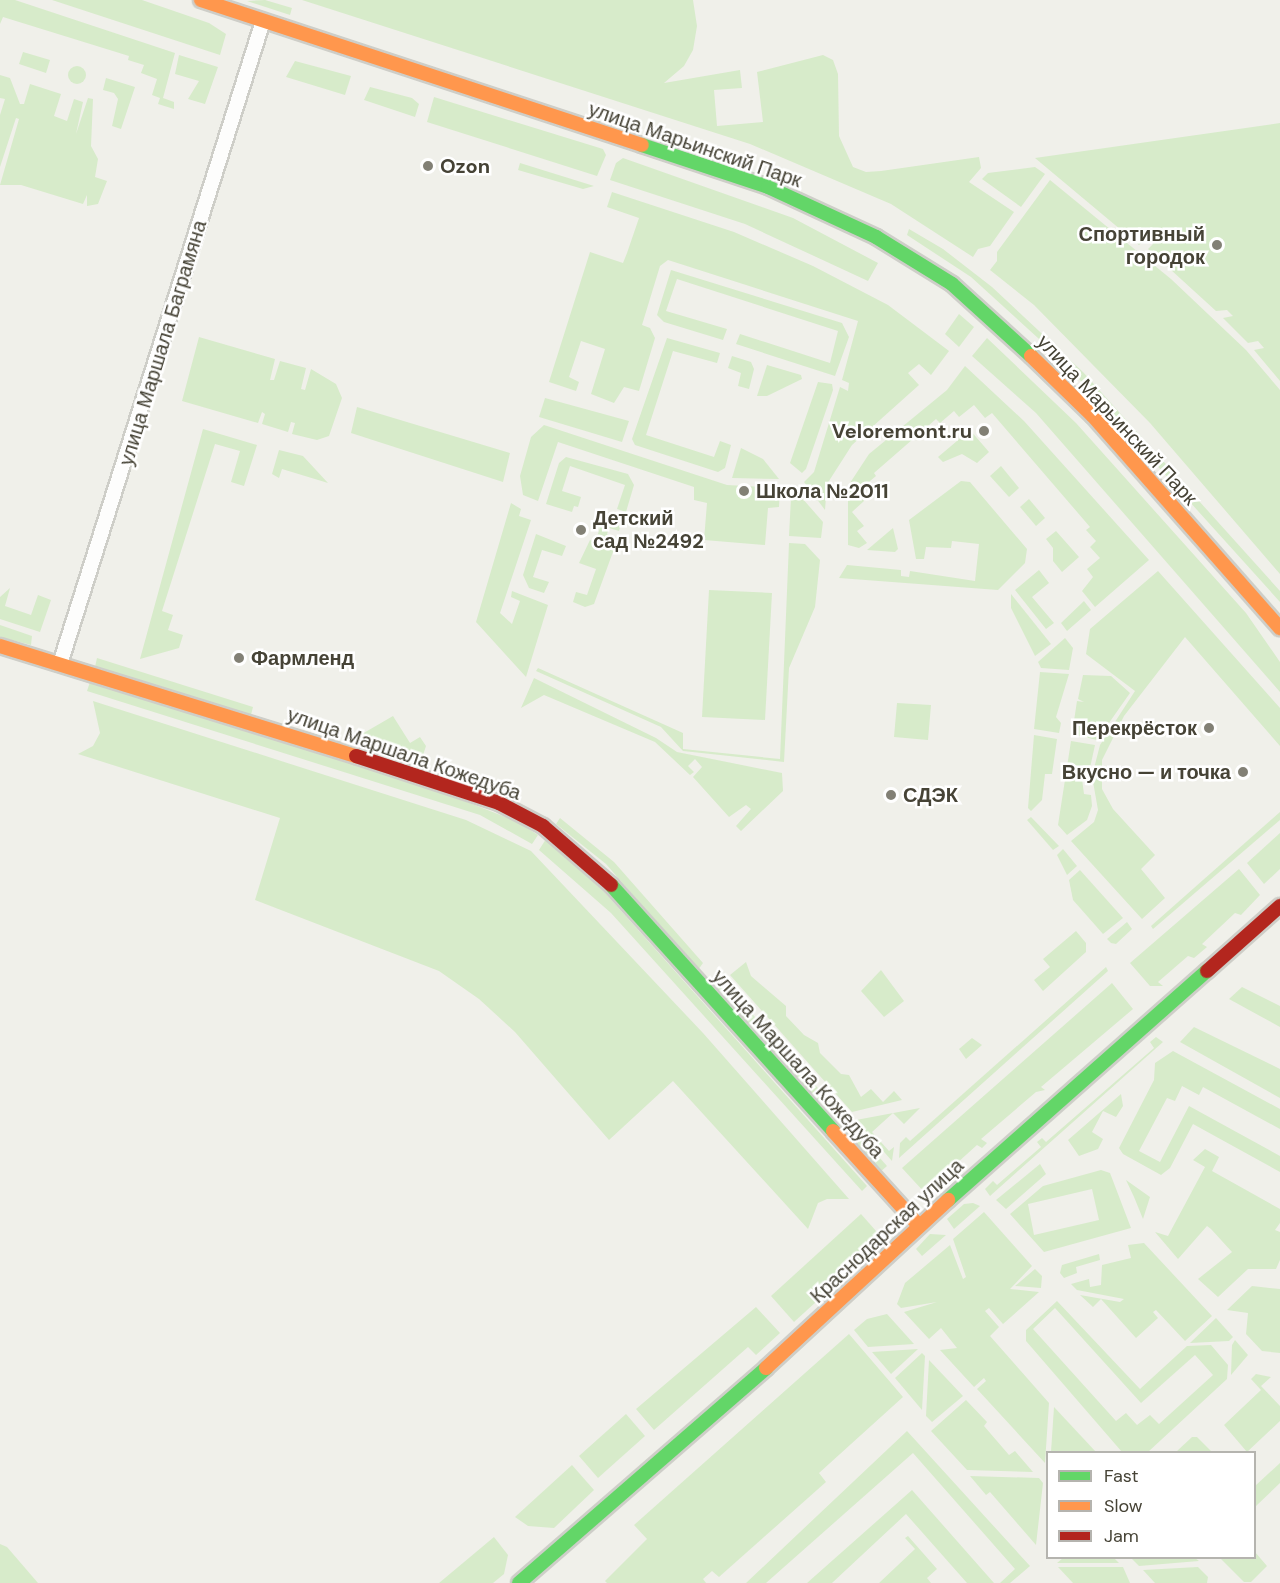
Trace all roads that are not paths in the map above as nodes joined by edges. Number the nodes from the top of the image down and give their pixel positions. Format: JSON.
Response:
{"nodes":[{"id":1,"x":201,"y":0,"type":"edge"},
{"id":2,"x":263,"y":21,"type":"junction"},
{"id":3,"x":1280,"y":627,"type":"edge"},
{"id":4,"x":0,"y":646,"type":"edge"},
{"id":5,"x":60,"y":664,"type":"junction"},
{"id":6,"x":1280,"y":906,"type":"edge"},
{"id":7,"x":919,"y":1226,"type":"junction"},
{"id":8,"x":519,"y":1583,"type":"edge"}],
"edges":[{"from":1,"to":2,"type":"street","name":"улица Марьинский Парк"},
{"from":2,"to":3,"type":"street","name":"улица Марьинский Парк"},
{"from":2,"to":5,"type":"street","name":"улица Маршала Баграмяна"},
{"from":4,"to":5,"type":"street","name":"улица Маршала Кожедуба"},
{"from":5,"to":7,"type":"street","name":"улица Маршала Кожедуба"},
{"from":6,"to":7,"type":"street","name":"Краснодарская улица"},
{"from":7,"to":8,"type":"street","name":"Краснодарская улица"}]}
